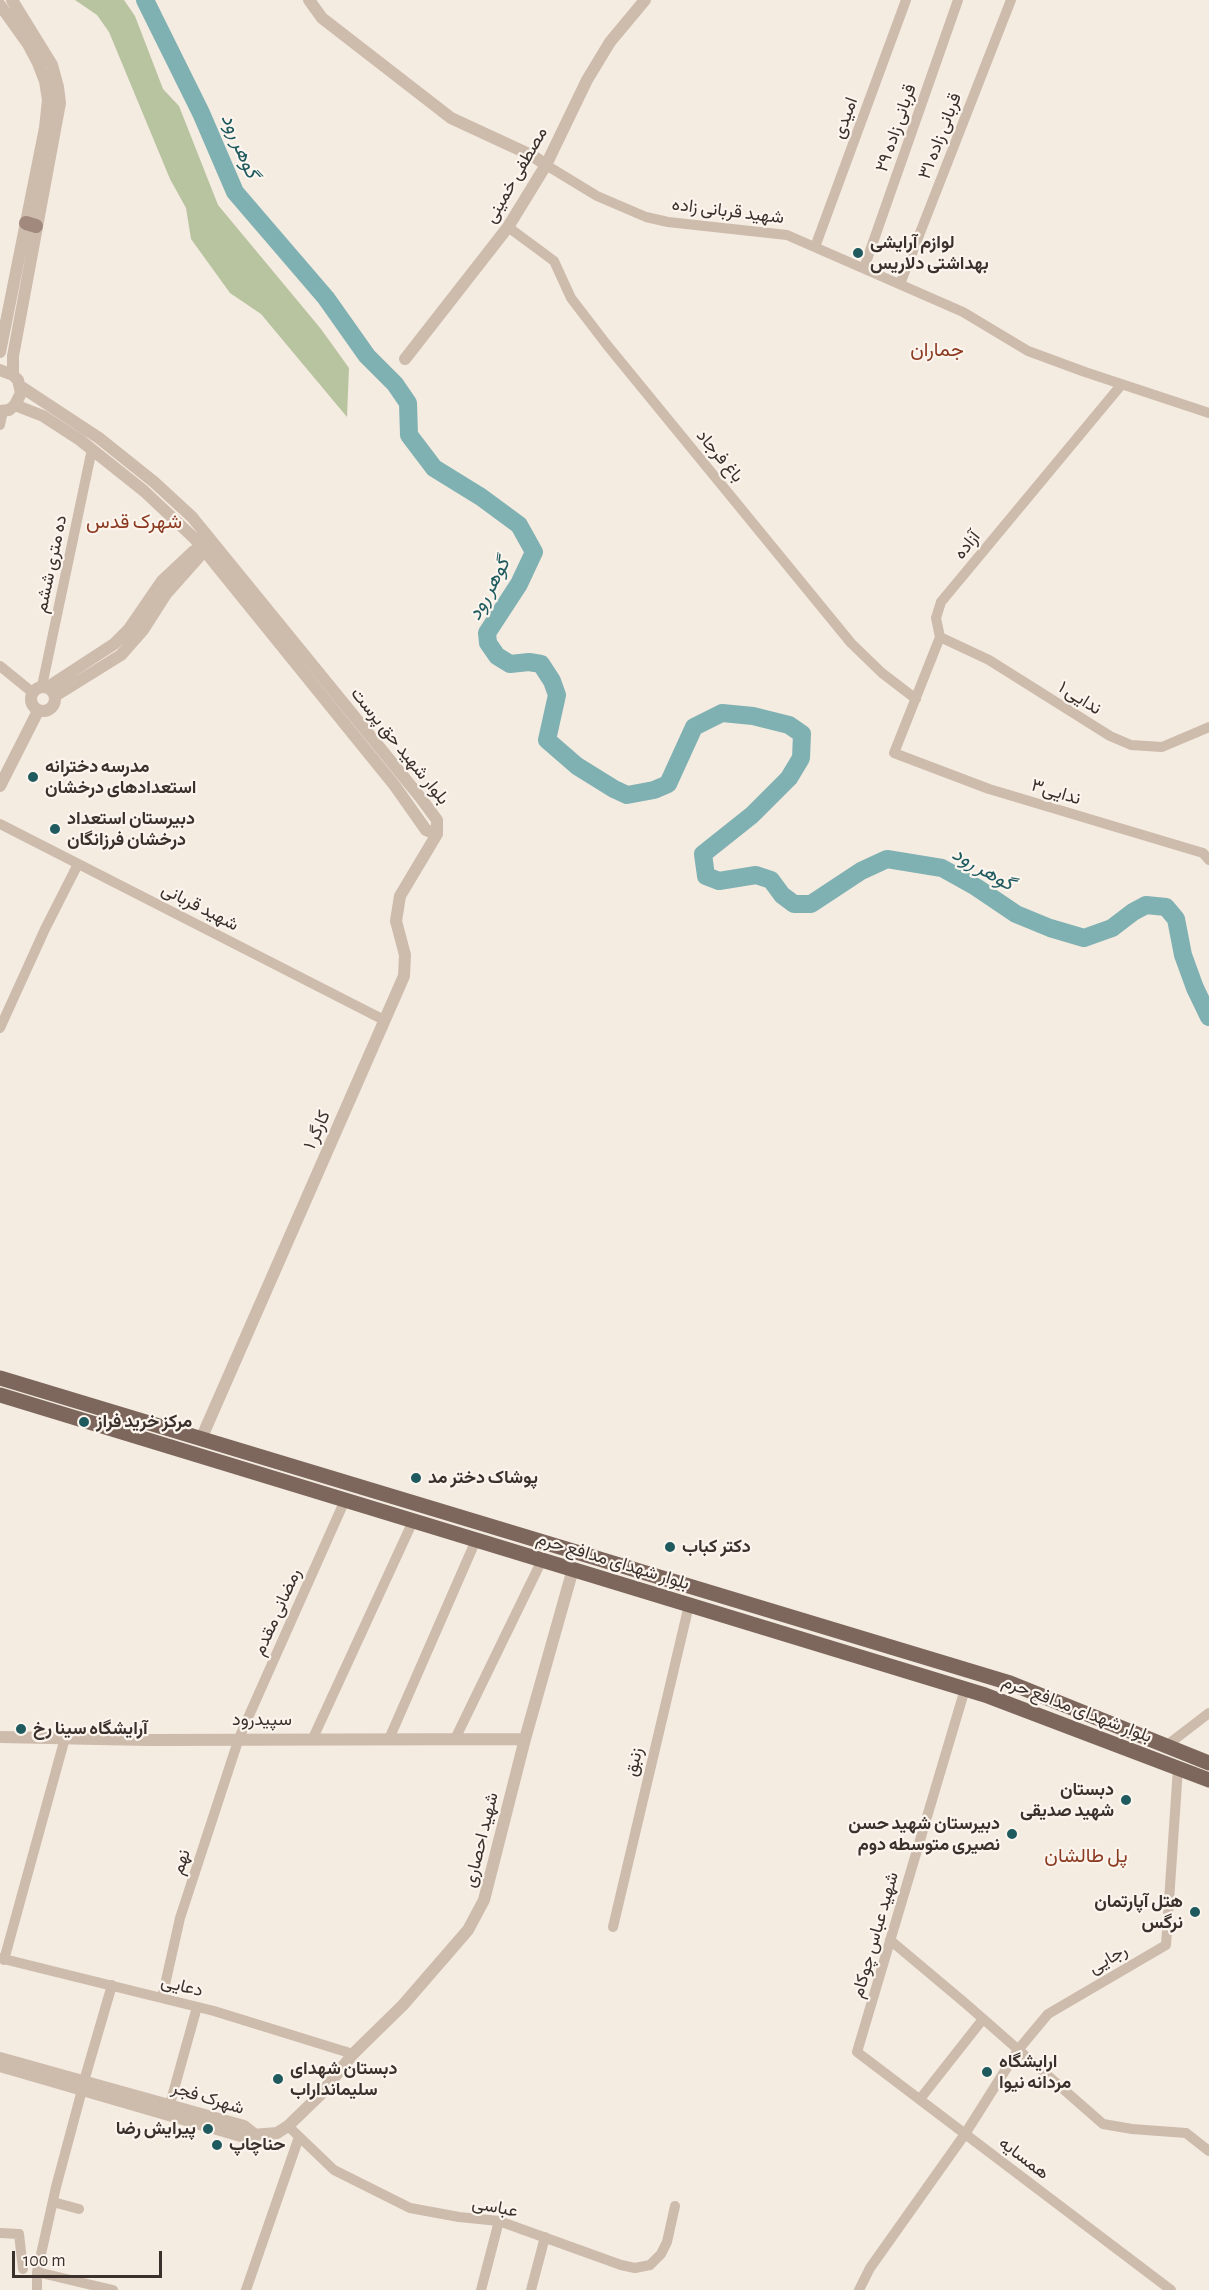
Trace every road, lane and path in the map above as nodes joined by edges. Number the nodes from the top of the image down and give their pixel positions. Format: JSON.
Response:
{"nodes":[{"id":1,"x":12,"y":0,"type":"edge"},
{"id":2,"x":309,"y":0,"type":"edge"},
{"id":3,"x":645,"y":0,"type":"edge"},
{"id":4,"x":906,"y":0,"type":"edge"},
{"id":5,"x":958,"y":0,"type":"edge"},
{"id":6,"x":1011,"y":0,"type":"edge"},
{"id":7,"x":0,"y":5,"type":"edge"},
{"id":8,"x":546,"y":165,"type":"junction"},
{"id":9,"x":31,"y":225,"type":"junction"},
{"id":10,"x":508,"y":227,"type":"junction"},
{"id":11,"x":815,"y":247,"type":"junction"},
{"id":12,"x":864,"y":268,"type":"junction"},
{"id":13,"x":900,"y":284,"type":"junction"},
{"id":14,"x":0,"y":352,"type":"edge"},
{"id":15,"x":405,"y":360,"type":"dead end"},
{"id":16,"x":0,"y":370,"type":"edge"},
{"id":17,"x":13,"y":375,"type":"junction"},
{"id":18,"x":1122,"y":384,"type":"junction"},
{"id":19,"x":20,"y":386,"type":"junction"},
{"id":20,"x":15,"y":405,"type":"junction"},
{"id":21,"x":1,"y":411,"type":"edge"},
{"id":22,"x":1209,"y":413,"type":"edge"},
{"id":23,"x":0,"y":425,"type":"edge"},
{"id":24,"x":92,"y":449,"type":"junction"},
{"id":25,"x":131,"y":464,"type":"junction"},
{"id":26,"x":123,"y":474,"type":"junction"},
{"id":27,"x":208,"y":544,"type":"junction"},
{"id":28,"x":940,"y":637,"type":"junction"},
{"id":29,"x":0,"y":666,"type":"edge"},
{"id":30,"x":44,"y":690,"type":"junction"},
{"id":31,"x":916,"y":699,"type":"junction"},
{"id":32,"x":38,"y":711,"type":"junction"},
{"id":33,"x":1209,"y":727,"type":"edge"},
{"id":34,"x":894,"y":753,"type":"joint"},
{"id":35,"x":0,"y":786,"type":"edge"},
{"id":36,"x":0,"y":824,"type":"edge"},
{"id":37,"x":437,"y":834,"type":"joint"},
{"id":38,"x":1209,"y":860,"type":"edge"},
{"id":39,"x":78,"y":864,"type":"junction"},
{"id":40,"x":384,"y":1020,"type":"junction"},
{"id":41,"x":0,"y":1028,"type":"edge"},
{"id":42,"x":0,"y":1378,"type":"edge"},
{"id":43,"x":0,"y":1395,"type":"edge"},
{"id":44,"x":201,"y":1439,"type":"junction"},
{"id":45,"x":345,"y":1500,"type":"junction"},
{"id":46,"x":413,"y":1521,"type":"junction"},
{"id":47,"x":516,"y":1534,"type":"junction"},
{"id":48,"x":476,"y":1540,"type":"junction"},
{"id":49,"x":510,"y":1550,"type":"junction"},
{"id":50,"x":542,"y":1560,"type":"junction"},
{"id":51,"x":573,"y":1569,"type":"junction"},
{"id":52,"x":689,"y":1605,"type":"junction"},
{"id":53,"x":965,"y":1689,"type":"junction"},
{"id":54,"x":1209,"y":1713,"type":"edge"},
{"id":55,"x":0,"y":1737,"type":"edge"},
{"id":56,"x":65,"y":1738,"type":"junction"},
{"id":57,"x":239,"y":1738,"type":"junction"},
{"id":58,"x":313,"y":1738,"type":"junction"},
{"id":59,"x":389,"y":1739,"type":"junction"},
{"id":60,"x":455,"y":1739,"type":"junction"},
{"id":61,"x":525,"y":1739,"type":"junction"},
{"id":62,"x":1166,"y":1746,"type":"junction"},
{"id":63,"x":1209,"y":1763,"type":"edge"},
{"id":64,"x":1178,"y":1768,"type":"junction"},
{"id":65,"x":1209,"y":1780,"type":"edge"},
{"id":66,"x":613,"y":1927,"type":"dead end"},
{"id":67,"x":890,"y":1940,"type":"junction"},
{"id":68,"x":2,"y":1959,"type":"edge"},
{"id":69,"x":112,"y":1986,"type":"junction"},
{"id":70,"x":162,"y":1998,"type":"junction"},
{"id":71,"x":197,"y":2007,"type":"junction"},
{"id":72,"x":983,"y":2019,"type":"junction"},
{"id":73,"x":1018,"y":2050,"type":"junction"},
{"id":74,"x":856,"y":2052,"type":"joint"},
{"id":75,"x":352,"y":2054,"type":"junction"},
{"id":76,"x":0,"y":2058,"type":"edge"},
{"id":77,"x":0,"y":2066,"type":"edge"},
{"id":78,"x":16,"y":2067,"type":"junction"},
{"id":79,"x":83,"y":2086,"type":"junction"},
{"id":80,"x":920,"y":2099,"type":"junction"},
{"id":81,"x":169,"y":2110,"type":"junction"},
{"id":82,"x":288,"y":2126,"type":"junction"},
{"id":83,"x":254,"y":2134,"type":"joint"},
{"id":84,"x":964,"y":2134,"type":"junction"},
{"id":85,"x":299,"y":2137,"type":"junction"},
{"id":86,"x":1209,"y":2151,"type":"edge"},
{"id":87,"x":53,"y":2202,"type":"junction"},
{"id":88,"x":675,"y":2206,"type":"dead end"},
{"id":89,"x":79,"y":2209,"type":"dead end"},
{"id":90,"x":499,"y":2221,"type":"junction"},
{"id":91,"x":0,"y":2233,"type":"edge"},
{"id":92,"x":545,"y":2236,"type":"junction"},
{"id":93,"x":23,"y":2269,"type":"dead end"},
{"id":94,"x":36,"y":2271,"type":"junction"},
{"id":95,"x":37,"y":2290,"type":"edge"},
{"id":96,"x":113,"y":2290,"type":"edge"},
{"id":97,"x":246,"y":2290,"type":"edge"},
{"id":98,"x":481,"y":2290,"type":"edge"},
{"id":99,"x":531,"y":2290,"type":"edge"},
{"id":100,"x":859,"y":2290,"type":"edge"},
{"id":101,"x":1171,"y":2290,"type":"edge"}],
"edges":[{"from":1,"to":9,"type":"street"},
{"from":2,"to":8,"type":"street","name":"شهید قربانی زاده"},
{"from":3,"to":8,"type":"street","name":"مصطفی خمینی"},
{"from":4,"to":11,"type":"street","name":"امیدی"},
{"from":5,"to":12,"type":"street","name":"قربانی زاده ۲۹"},
{"from":6,"to":13,"type":"street","name":"قربانی زاده ۳۱"},
{"from":7,"to":9,"type":"street"},
{"from":8,"to":10,"type":"street","name":"مصطفی خمینی"},
{"from":8,"to":11,"type":"street","name":"شهید قربانی زاده"},
{"from":9,"to":14,"type":"street"},
{"from":9,"to":17,"type":"street"},
{"from":10,"to":15,"type":"street","name":"مصطفی خمینی"},
{"from":10,"to":31,"type":"street","name":"باغ فرجاد"},
{"from":11,"to":12,"type":"street","name":"شهید قربانی زاده"},
{"from":12,"to":13,"type":"street","name":"شهید قربانی زاده"},
{"from":13,"to":18,"type":"street","name":"شهید قربانی زاده"},
{"from":16,"to":17,"type":"street"},
{"from":17,"to":19,"type":"street"},
{"from":18,"to":22,"type":"street","name":"شهید قربانی زاده"},
{"from":18,"to":28,"type":"street","name":"آزاده"},
{"from":19,"to":20,"type":"street"},
{"from":19,"to":25,"type":"street","name":"بلوار شهید حق پرست"},
{"from":20,"to":21,"type":"street"},
{"from":20,"to":24,"type":"street","name":"بلوار شهید حق پرست"},
{"from":21,"to":23,"type":"street"},
{"from":24,"to":26,"type":"street","name":"بلوار شهید حق پرست"},
{"from":24,"to":30,"type":"street","name":"ده متری ششم"},
{"from":25,"to":26,"type":"street"},
{"from":25,"to":27,"type":"street","name":"بلوار شهید حق پرست"},
{"from":26,"to":27,"type":"street","name":"بلوار شهید حق پرست"},
{"from":27,"to":30,"type":"street"},
{"from":27,"to":37,"type":"street","name":"بلوار شهید حق پرست"},
{"from":28,"to":31,"type":"street","name":"آزاده"},
{"from":28,"to":33,"type":"street","name":"ندایی ۱"},
{"from":29,"to":30,"type":"street"},
{"from":30,"to":32,"type":"street"},
{"from":30,"to":32,"type":"street"},
{"from":31,"to":34,"type":"street","name":"آزاده"},
{"from":32,"to":35,"type":"street"},
{"from":34,"to":38,"type":"street","name":"ندایی۳"},
{"from":36,"to":39,"type":"street","name":"شهید قربانی"},
{"from":37,"to":40,"type":"street","name":"کارگر ۱"},
{"from":39,"to":40,"type":"street","name":"شهید قربانی"},
{"from":39,"to":41,"type":"street"},
{"from":40,"to":44,"type":"street","name":"کارگر ۱"},
{"from":42,"to":44,"type":"main road","name":"بلوار شهدای مدافع حرم"},
{"from":43,"to":45,"type":"main road","name":"بلوار شهدای مدافع حرم"},
{"from":44,"to":47,"type":"main road","name":"بلوار شهدای مدافع حرم"},
{"from":45,"to":46,"type":"main road","name":"بلوار شهدای مدافع حرم"},
{"from":45,"to":57,"type":"street","name":"رمضانی مقدم"},
{"from":46,"to":48,"type":"main road","name":"بلوار شهدای مدافع حرم"},
{"from":46,"to":58,"type":"street"},
{"from":47,"to":49,"type":"main road"},
{"from":47,"to":62,"type":"main road","name":"بلوار شهدای مدافع حرم"},
{"from":48,"to":49,"type":"main road","name":"بلوار شهدای مدافع حرم"},
{"from":48,"to":59,"type":"street"},
{"from":49,"to":50,"type":"main road","name":"بلوار شهدای مدافع حرم"},
{"from":50,"to":51,"type":"main road","name":"بلوار شهدای مدافع حرم"},
{"from":50,"to":60,"type":"street"},
{"from":51,"to":52,"type":"main road","name":"بلوار شهدای مدافع حرم"},
{"from":51,"to":61,"type":"street","name":"شهید احصاری"},
{"from":52,"to":53,"type":"main road","name":"بلوار شهدای مدافع حرم"},
{"from":52,"to":66,"type":"street","name":"زنبق"},
{"from":53,"to":64,"type":"main road","name":"بلوار شهدای مدافع حرم"},
{"from":53,"to":67,"type":"street","name":"شهید عباس چوکام"},
{"from":54,"to":62,"type":"street"},
{"from":55,"to":56,"type":"street","name":"سپیدرود"},
{"from":56,"to":57,"type":"street","name":"سپیدرود"},
{"from":56,"to":68,"type":"street"},
{"from":57,"to":58,"type":"street","name":"سپیدرود"},
{"from":57,"to":70,"type":"street","name":"نهم"},
{"from":58,"to":59,"type":"street","name":"سپیدرود"},
{"from":59,"to":60,"type":"street","name":"سپیدرود"},
{"from":60,"to":61,"type":"street","name":"سپیدرود"},
{"from":61,"to":75,"type":"street","name":"شهید احصاری"},
{"from":62,"to":63,"type":"main road","name":"بلوار شهدای مدافع حرم"},
{"from":64,"to":65,"type":"main road","name":"بلوار شهدای مدافع حرم"},
{"from":64,"to":73,"type":"street","name":"رجایی"},
{"from":67,"to":72,"type":"street"},
{"from":67,"to":74,"type":"street","name":"شهید عباس چوکام"},
{"from":68,"to":69,"type":"street","name":"دعایی"},
{"from":69,"to":70,"type":"street","name":"دعایی"},
{"from":69,"to":79,"type":"street"},
{"from":70,"to":71,"type":"street","name":"دعایی"},
{"from":71,"to":75,"type":"street","name":"دعایی"},
{"from":71,"to":81,"type":"street"},
{"from":72,"to":73,"type":"street"},
{"from":72,"to":80,"type":"street"},
{"from":73,"to":84,"type":"street"},
{"from":73,"to":86,"type":"street"},
{"from":74,"to":80,"type":"street","name":"همسایه"},
{"from":75,"to":82,"type":"street","name":"شهید احصاری"},
{"from":76,"to":78,"type":"street","name":"شهرک فجر"},
{"from":77,"to":78,"type":"street","name":"شهرک فجر"},
{"from":78,"to":79,"type":"street","name":"شهرک فجر"},
{"from":79,"to":81,"type":"street","name":"شهرک فجر"},
{"from":79,"to":87,"type":"street"},
{"from":80,"to":84,"type":"street","name":"همسایه"},
{"from":81,"to":83,"type":"street","name":"شهرک فجر"},
{"from":82,"to":83,"type":"street","name":"شهید احصاری"},
{"from":82,"to":85,"type":"street","name":"عباسی"},
{"from":84,"to":100,"type":"street"},
{"from":84,"to":101,"type":"street","name":"همسایه"},
{"from":85,"to":90,"type":"street","name":"عباسی"},
{"from":85,"to":97,"type":"street"},
{"from":87,"to":89,"type":"street"},
{"from":87,"to":94,"type":"street"},
{"from":88,"to":92,"type":"street","name":"عباسی"},
{"from":90,"to":92,"type":"street","name":"عباسی"},
{"from":90,"to":98,"type":"street"},
{"from":91,"to":93,"type":"street"},
{"from":92,"to":99,"type":"street"},
{"from":94,"to":95,"type":"street"},
{"from":94,"to":96,"type":"street"}]}
